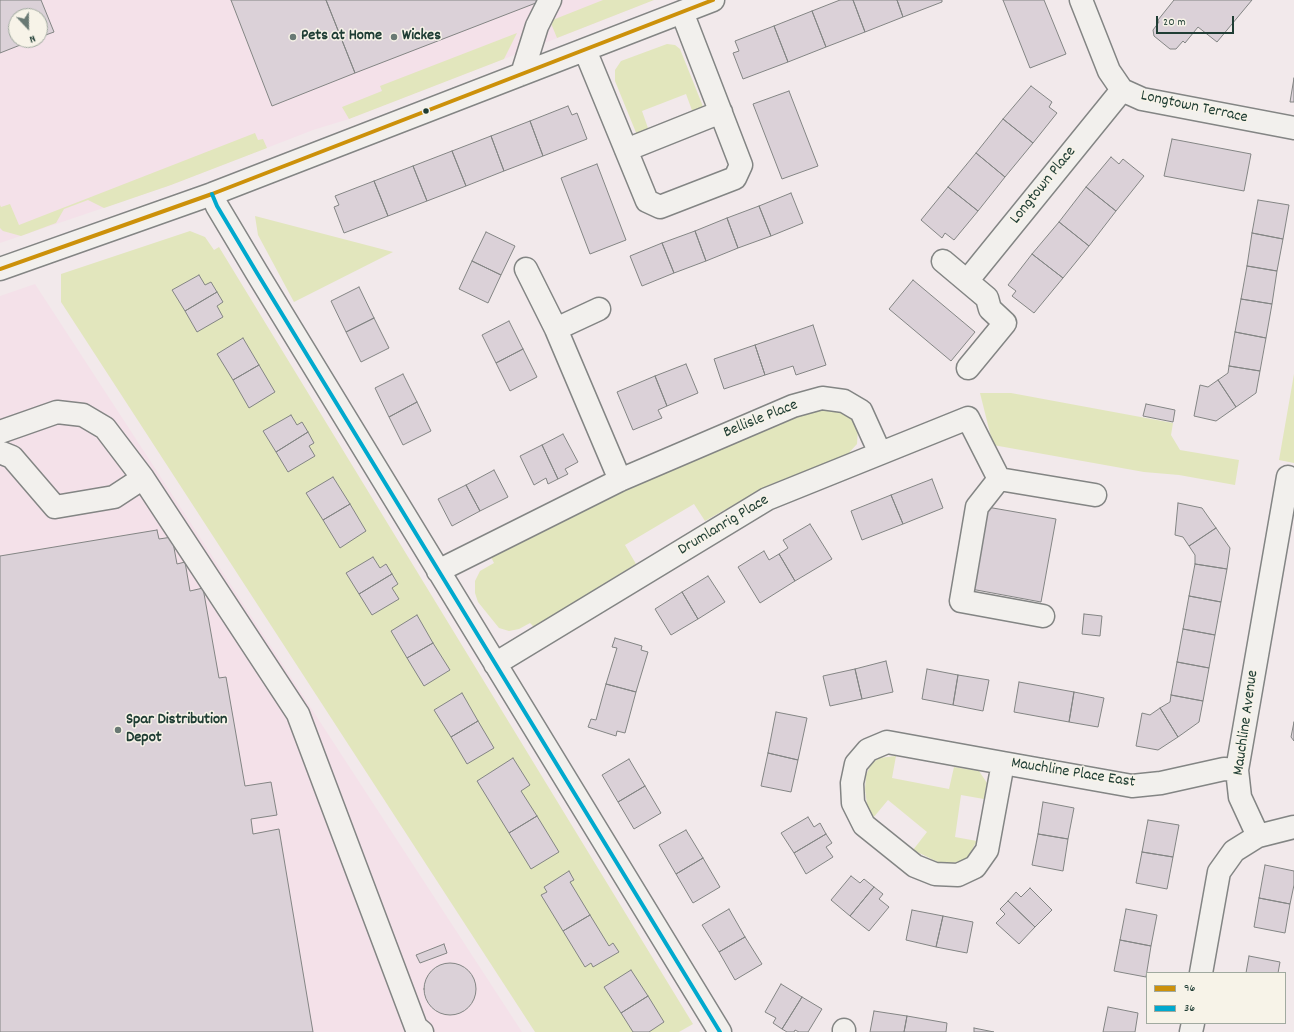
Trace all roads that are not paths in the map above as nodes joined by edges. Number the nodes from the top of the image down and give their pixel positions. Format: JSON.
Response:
{"nodes":[{"id":1,"x":550,"y":0,"type":"edge"},
{"id":2,"x":713,"y":0,"type":"edge"},
{"id":3,"x":1080,"y":0,"type":"edge"},
{"id":4,"x":682,"y":12,"type":"junction"},
{"id":5,"x":585,"y":50,"type":"junction"},
{"id":6,"x":522,"y":74,"type":"junction"},
{"id":7,"x":1122,"y":90,"type":"junction"},
{"id":8,"x":721,"y":112,"type":"junction"},
{"id":9,"x":1294,"y":128,"type":"edge"},
{"id":10,"x":626,"y":150,"type":"junction"},
{"id":11,"x":212,"y":194,"type":"junction"},
{"id":12,"x":943,"y":260,"type":"dead end"},
{"id":13,"x":0,"y":269,"type":"edge"},
{"id":14,"x":526,"y":269,"type":"dead end"},
{"id":15,"x":966,"y":281,"type":"junction"},
{"id":16,"x":599,"y":309,"type":"dead end"},
{"id":17,"x":556,"y":329,"type":"junction"},
{"id":18,"x":968,"y":368,"type":"dead end"},
{"id":19,"x":0,"y":432,"type":"edge"},
{"id":20,"x":0,"y":453,"type":"edge"},
{"id":21,"x":880,"y":453,"type":"junction"},
{"id":22,"x":1288,"y":477,"type":"dead end"},
{"id":23,"x":143,"y":478,"type":"junction"},
{"id":24,"x":999,"y":479,"type":"junction"},
{"id":25,"x":620,"y":480,"type":"junction"},
{"id":26,"x":1095,"y":495,"type":"dead end"},
{"id":27,"x":438,"y":571,"type":"junction"},
{"id":28,"x":1043,"y":616,"type":"dead end"},
{"id":29,"x":495,"y":664,"type":"junction"},
{"id":30,"x":1003,"y":763,"type":"junction"},
{"id":31,"x":1237,"y":770,"type":"junction"},
{"id":32,"x":1294,"y":827,"type":"edge"},
{"id":33,"x":1258,"y":836,"type":"junction"},
{"id":34,"x":1201,"y":972,"type":"edge"},
{"id":35,"x":422,"y":1032,"type":"edge"},
{"id":36,"x":720,"y":1032,"type":"edge"}],
"edges":[{"from":1,"to":6,"type":"street"},
{"from":2,"to":4,"type":"street"},
{"from":3,"to":7,"type":"street","name":"Longtown Terrace"},
{"from":4,"to":5,"type":"street"},
{"from":4,"to":8,"type":"street"},
{"from":5,"to":6,"type":"street"},
{"from":5,"to":10,"type":"street"},
{"from":6,"to":11,"type":"street"},
{"from":7,"to":9,"type":"street","name":"Longtown Terrace"},
{"from":7,"to":15,"type":"street","name":"Longtown Place"},
{"from":8,"to":10,"type":"street"},
{"from":8,"to":10,"type":"street"},
{"from":11,"to":13,"type":"street"},
{"from":11,"to":27,"type":"street"},
{"from":12,"to":15,"type":"street"},
{"from":14,"to":17,"type":"street"},
{"from":15,"to":18,"type":"street"},
{"from":16,"to":17,"type":"street"},
{"from":17,"to":25,"type":"street"},
{"from":19,"to":23,"type":"street"},
{"from":20,"to":23,"type":"street"},
{"from":21,"to":24,"type":"street","name":"Drumlanrig Place"},
{"from":21,"to":25,"type":"street","name":"Bellisle Place"},
{"from":21,"to":29,"type":"street","name":"Drumlanrig Place"},
{"from":22,"to":31,"type":"street","name":"Mauchline Avenue"},
{"from":23,"to":35,"type":"street"},
{"from":24,"to":26,"type":"street"},
{"from":24,"to":28,"type":"street"},
{"from":25,"to":27,"type":"street","name":"Bellisle Place"},
{"from":27,"to":29,"type":"street"},
{"from":29,"to":36,"type":"street"},
{"from":30,"to":30,"type":"street","name":"Mauchline Place East"},
{"from":30,"to":31,"type":"street","name":"Mauchline Place East"},
{"from":31,"to":33,"type":"street","name":"Mauchline Avenue"},
{"from":32,"to":33,"type":"street"},
{"from":33,"to":34,"type":"street"}]}
